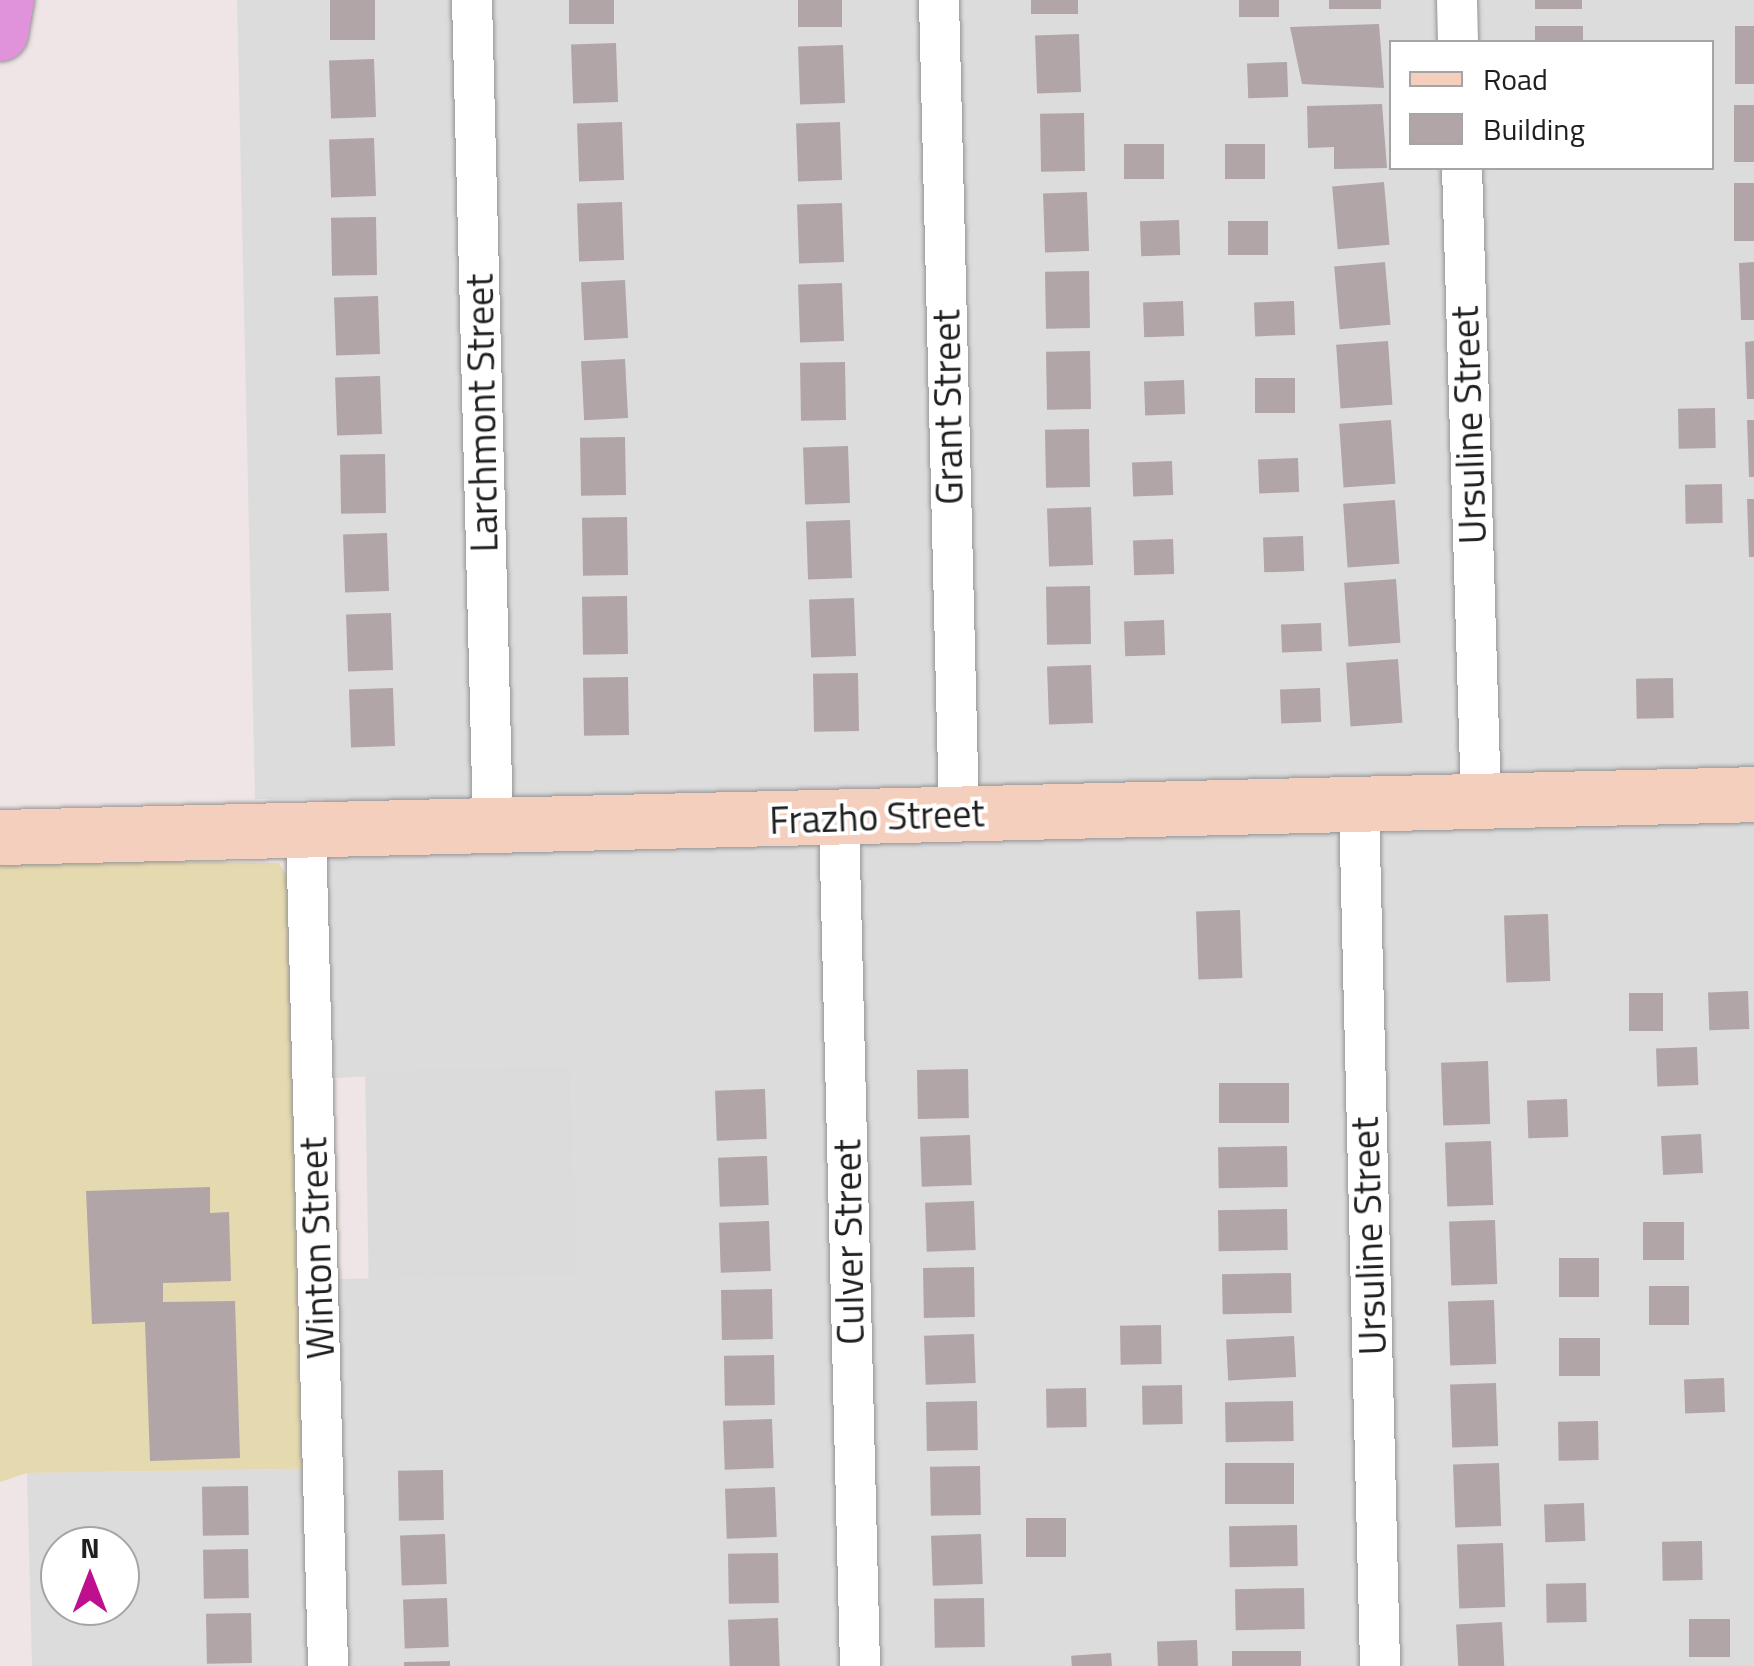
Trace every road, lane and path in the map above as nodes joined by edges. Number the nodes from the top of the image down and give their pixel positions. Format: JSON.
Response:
{"nodes":[{"id":1,"x":6,"y":0,"type":"edge"},
{"id":2,"x":472,"y":0,"type":"edge"},
{"id":3,"x":939,"y":0,"type":"edge"},
{"id":4,"x":1457,"y":0,"type":"edge"},
{"id":5,"x":0,"y":32,"type":"edge"},
{"id":6,"x":1458,"y":40,"type":"edge"},
{"id":7,"x":1462,"y":170,"type":"edge"},
{"id":8,"x":1754,"y":794,"type":"edge"},
{"id":9,"x":1481,"y":802,"type":"junction"},
{"id":10,"x":1359,"y":805,"type":"junction"},
{"id":11,"x":959,"y":815,"type":"junction"},
{"id":12,"x":839,"y":819,"type":"junction"},
{"id":13,"x":492,"y":826,"type":"junction"},
{"id":14,"x":306,"y":831,"type":"junction"},
{"id":15,"x":0,"y":837,"type":"edge"},
{"id":16,"x":328,"y":1666,"type":"edge"},
{"id":17,"x":860,"y":1666,"type":"edge"},
{"id":18,"x":1380,"y":1666,"type":"edge"}],
"edges":[{"from":1,"to":5,"type":"highway"},
{"from":2,"to":13,"type":"street","name":"Larchmont Street"},
{"from":3,"to":11,"type":"street","name":"Grant Street"},
{"from":4,"to":6,"type":"street"},
{"from":7,"to":9,"type":"street","name":"Ursuline Street"},
{"from":8,"to":9,"type":"street","name":"Frazho Street"},
{"from":9,"to":10,"type":"street","name":"Frazho Street"},
{"from":10,"to":11,"type":"street","name":"Frazho Street"},
{"from":10,"to":18,"type":"street","name":"Ursuline Street"},
{"from":11,"to":12,"type":"street","name":"Frazho Street"},
{"from":12,"to":13,"type":"street","name":"Frazho Street"},
{"from":12,"to":17,"type":"street","name":"Culver Street"},
{"from":13,"to":14,"type":"street","name":"Frazho Street"},
{"from":14,"to":15,"type":"street","name":"Frazho Street"},
{"from":14,"to":16,"type":"street","name":"Winton Street"}]}
